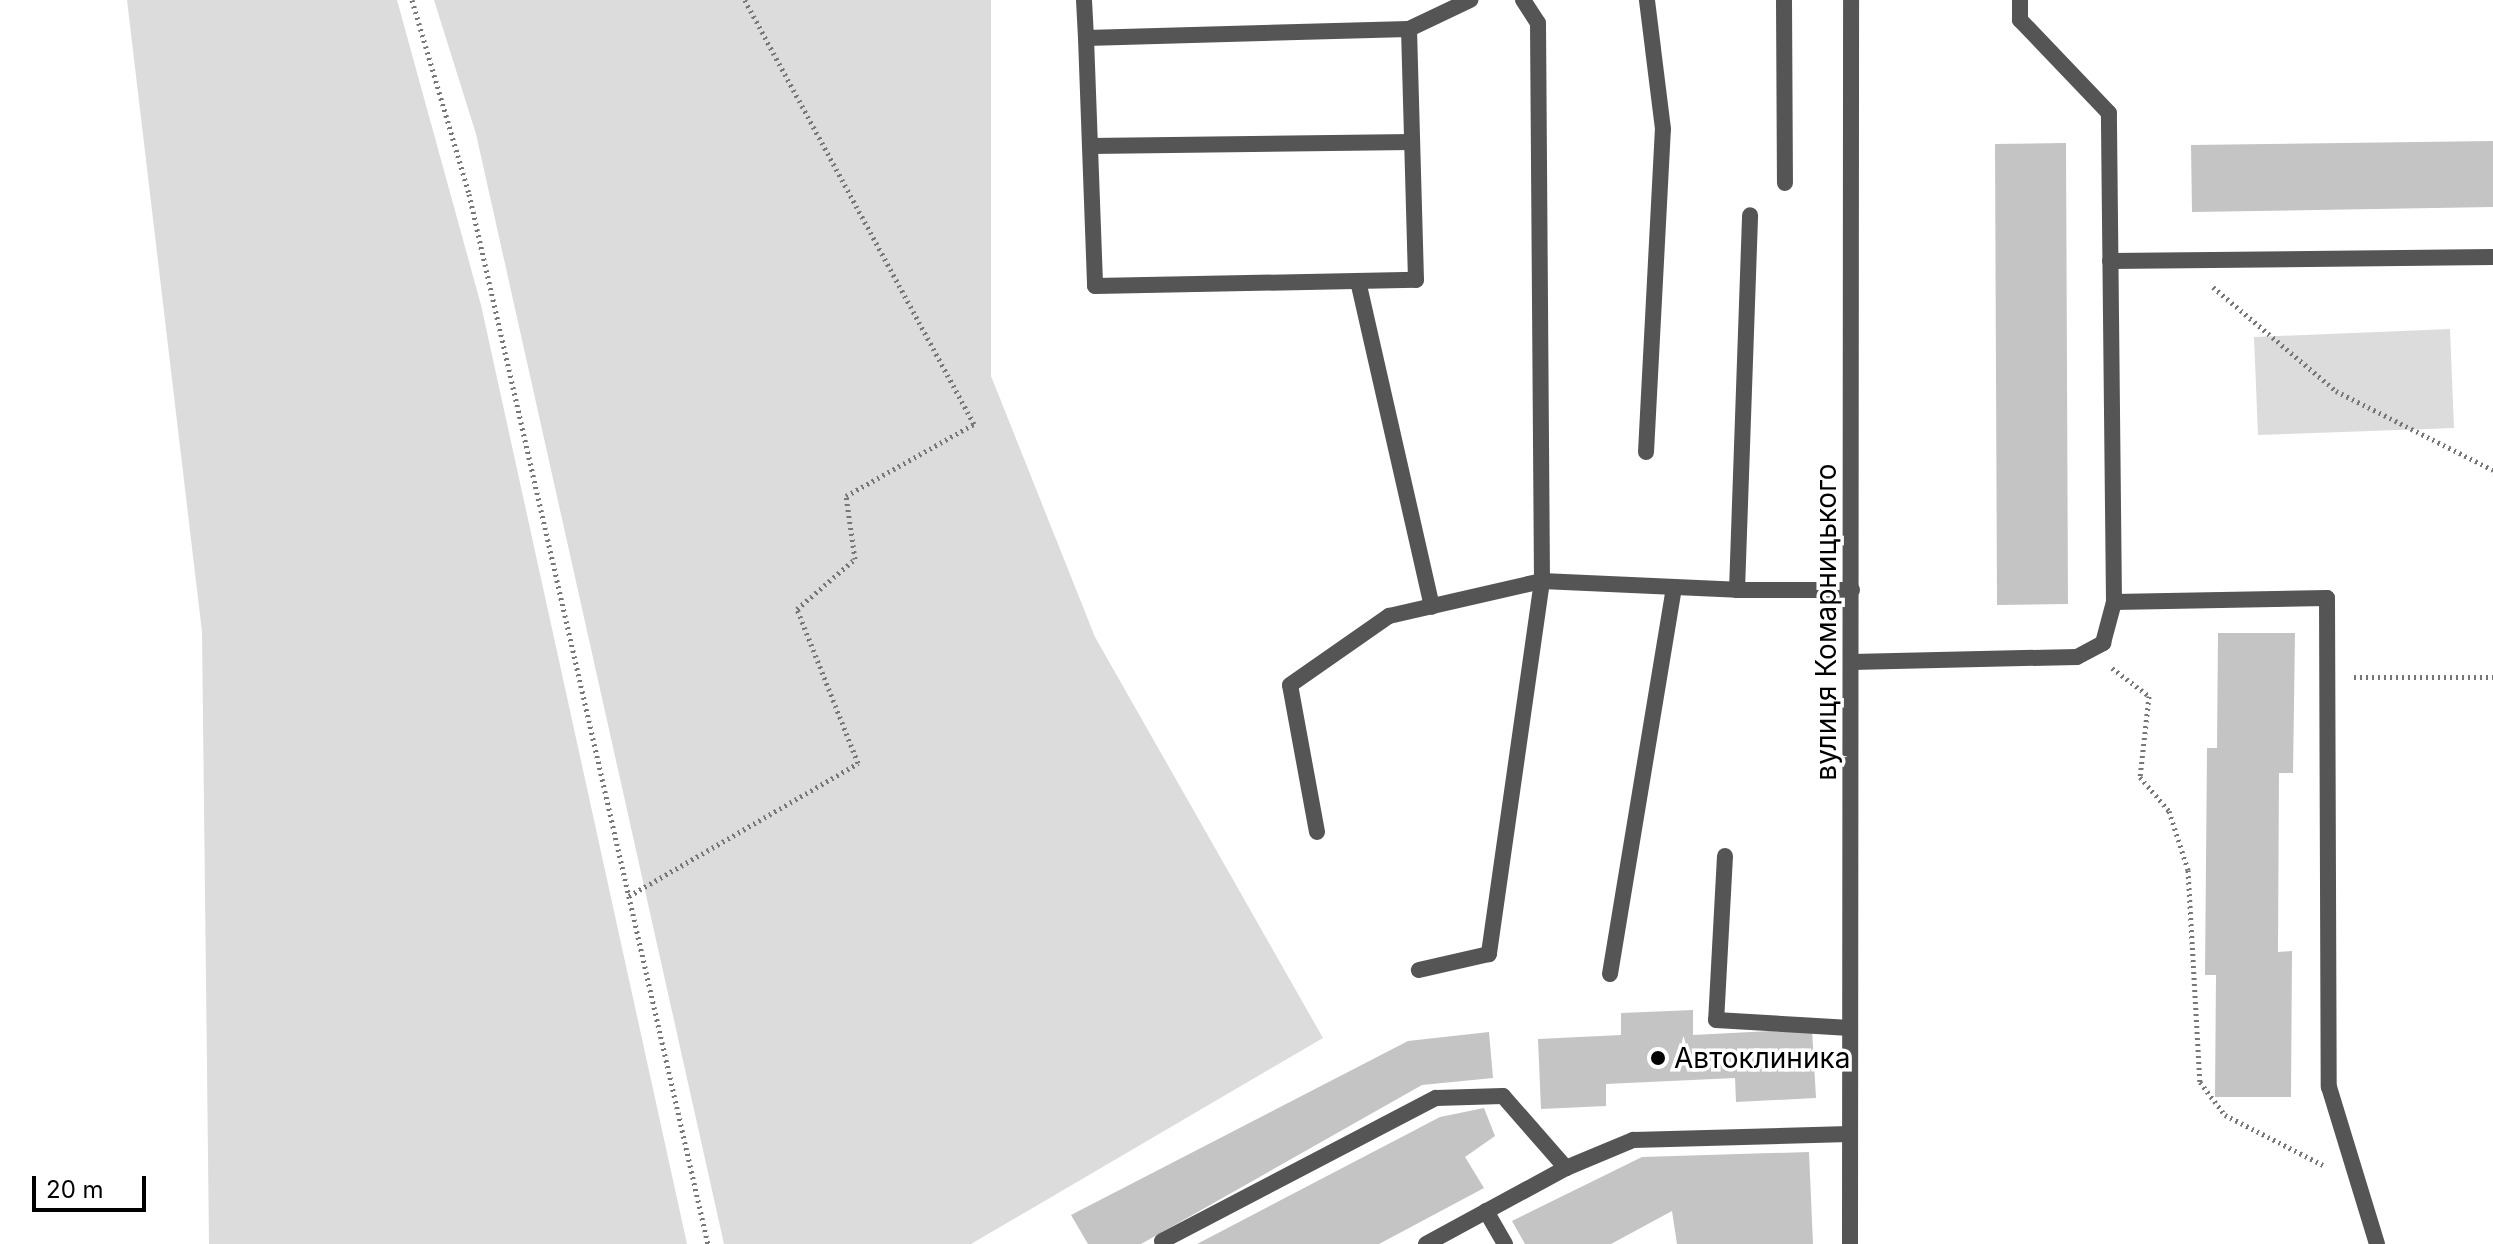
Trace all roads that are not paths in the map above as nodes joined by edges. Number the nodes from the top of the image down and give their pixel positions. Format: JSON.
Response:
{"nodes":[{"id":1,"x":1084,"y":0,"type":"edge"},
{"id":2,"x":1470,"y":0,"type":"edge"},
{"id":3,"x":1523,"y":0,"type":"edge"},
{"id":4,"x":1647,"y":0,"type":"edge"},
{"id":5,"x":1784,"y":0,"type":"edge"},
{"id":6,"x":1851,"y":0,"type":"edge"},
{"id":7,"x":2020,"y":0,"type":"edge"},
{"id":8,"x":1409,"y":29,"type":"junction"},
{"id":9,"x":1086,"y":38,"type":"junction"},
{"id":10,"x":1412,"y":142,"type":"junction"},
{"id":11,"x":1090,"y":146,"type":"junction"},
{"id":12,"x":1785,"y":183,"type":"dead end"},
{"id":13,"x":1750,"y":215,"type":"dead end"},
{"id":14,"x":2493,"y":257,"type":"edge"},
{"id":15,"x":2110,"y":261,"type":"junction"},
{"id":16,"x":1358,"y":281,"type":"junction"},
{"id":17,"x":1646,"y":452,"type":"dead end"},
{"id":18,"x":1542,"y":581,"type":"junction"},
{"id":19,"x":1674,"y":587,"type":"junction"},
{"id":20,"x":1737,"y":590,"type":"junction"},
{"id":21,"x":1852,"y":590,"type":"junction"},
{"id":22,"x":2114,"y":602,"type":"junction"},
{"id":23,"x":1432,"y":607,"type":"junction"},
{"id":24,"x":1852,"y":662,"type":"junction"},
{"id":25,"x":1317,"y":832,"type":"dead end"},
{"id":26,"x":1725,"y":856,"type":"dead end"},
{"id":27,"x":1419,"y":970,"type":"dead end"},
{"id":28,"x":1610,"y":974,"type":"dead end"},
{"id":29,"x":1850,"y":1028,"type":"junction"},
{"id":30,"x":1849,"y":1134,"type":"junction"},
{"id":31,"x":1566,"y":1168,"type":"junction"},
{"id":32,"x":1486,"y":1211,"type":"junction"},
{"id":33,"x":1162,"y":1241,"type":"dead end"},
{"id":34,"x":1426,"y":1244,"type":"edge"},
{"id":35,"x":1505,"y":1244,"type":"edge"},
{"id":36,"x":1850,"y":1244,"type":"edge"},
{"id":37,"x":2377,"y":1244,"type":"edge"}],
"edges":[{"from":1,"to":9,"type":"street"},
{"from":2,"to":8,"type":"street"},
{"from":3,"to":18,"type":"street"},
{"from":4,"to":17,"type":"street"},
{"from":5,"to":12,"type":"street"},
{"from":6,"to":21,"type":"street","name":"вулиця Комарницького"},
{"from":7,"to":15,"type":"street"},
{"from":8,"to":9,"type":"street"},
{"from":8,"to":10,"type":"street"},
{"from":9,"to":11,"type":"street"},
{"from":10,"to":11,"type":"street"},
{"from":10,"to":16,"type":"street"},
{"from":11,"to":16,"type":"street"},
{"from":13,"to":20,"type":"street"},
{"from":14,"to":15,"type":"street"},
{"from":15,"to":22,"type":"street"},
{"from":16,"to":23,"type":"street"},
{"from":18,"to":19,"type":"street"},
{"from":18,"to":23,"type":"street"},
{"from":18,"to":27,"type":"street"},
{"from":19,"to":20,"type":"street"},
{"from":19,"to":28,"type":"street"},
{"from":20,"to":21,"type":"street"},
{"from":21,"to":24,"type":"street","name":"вулиця Комарницького"},
{"from":22,"to":24,"type":"street"},
{"from":22,"to":37,"type":"street"},
{"from":23,"to":25,"type":"street"},
{"from":24,"to":29,"type":"street","name":"вулиця Комарницького"},
{"from":26,"to":29,"type":"street"},
{"from":29,"to":30,"type":"street","name":"вулиця Комарницького"},
{"from":30,"to":31,"type":"street"},
{"from":30,"to":36,"type":"street","name":"вулиця Комарницького"},
{"from":31,"to":32,"type":"street"},
{"from":31,"to":33,"type":"street"},
{"from":32,"to":34,"type":"street"},
{"from":32,"to":35,"type":"street"}]}
